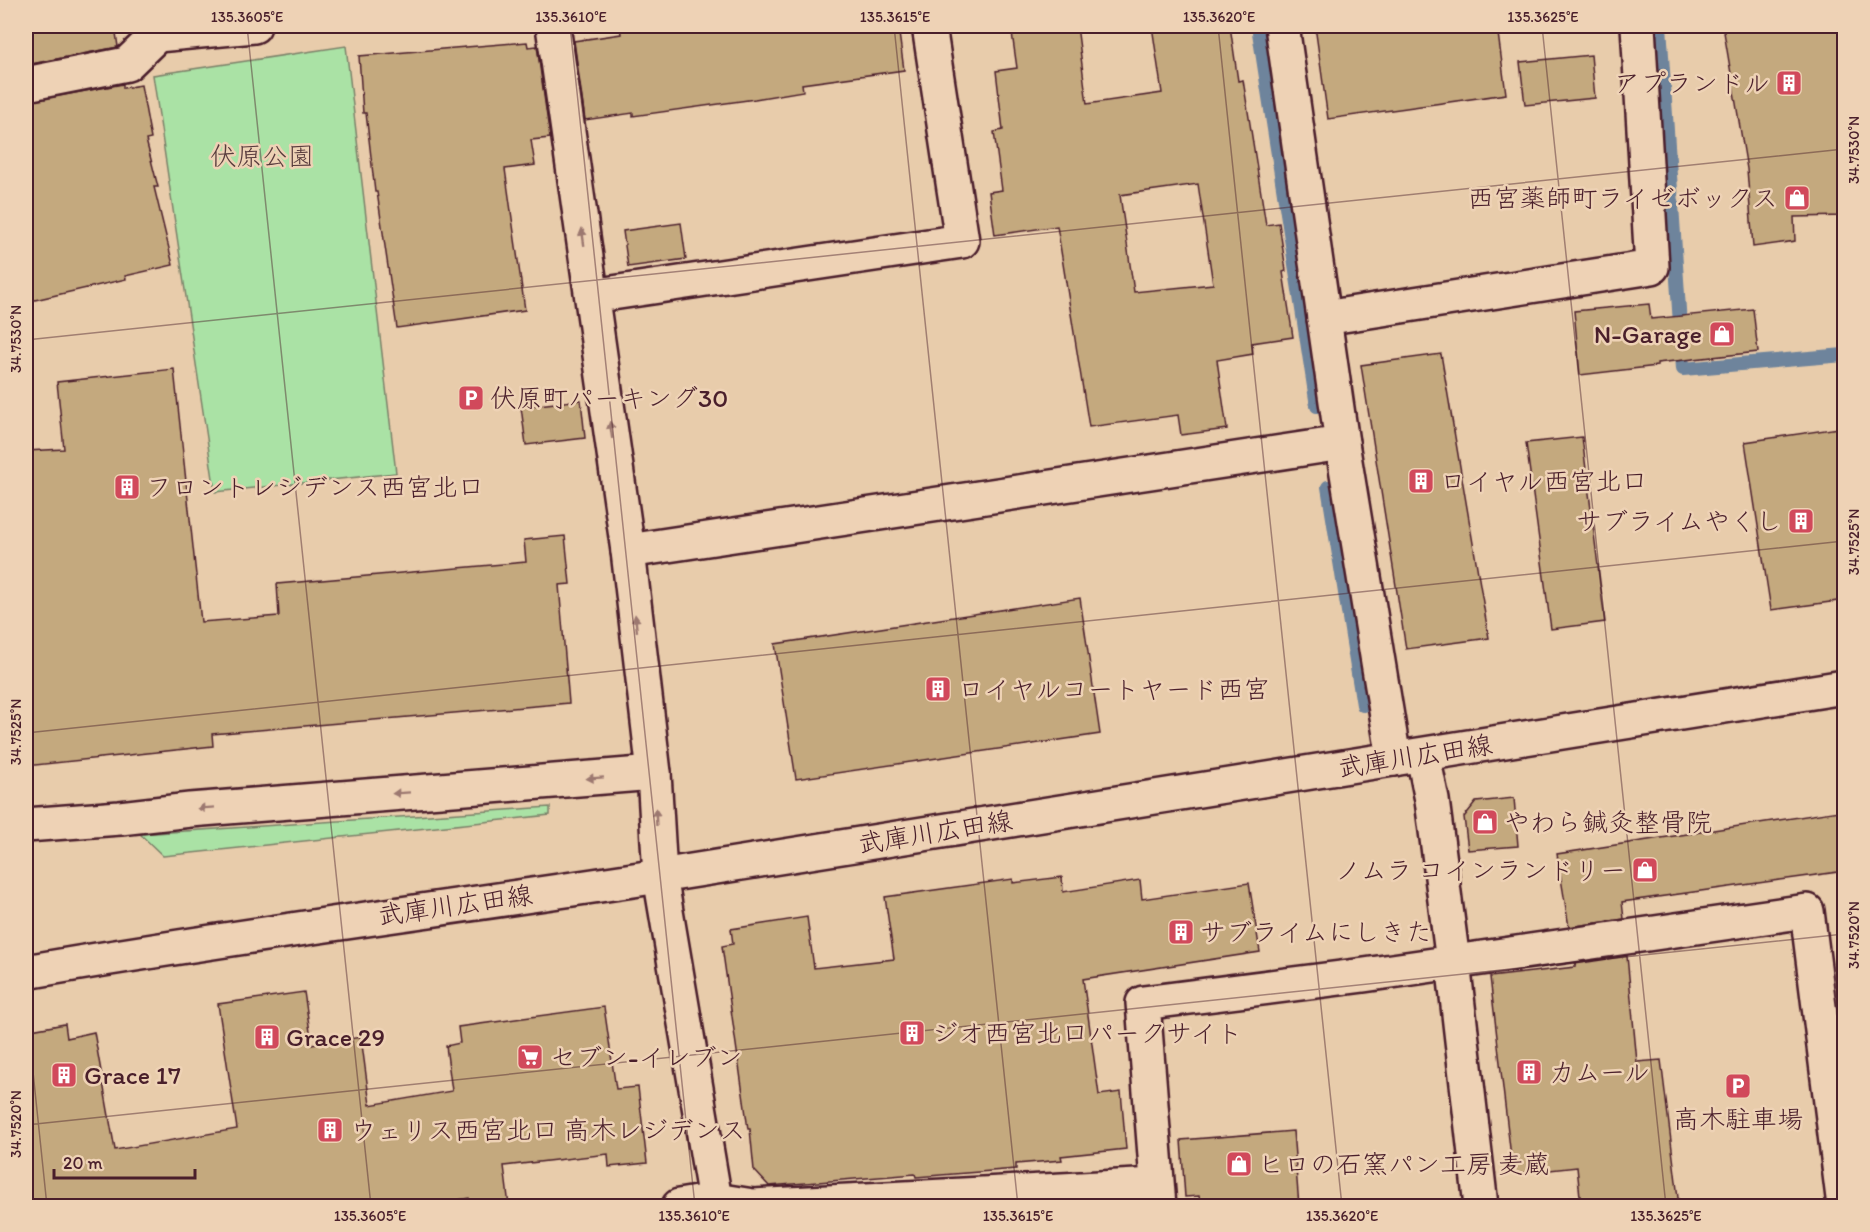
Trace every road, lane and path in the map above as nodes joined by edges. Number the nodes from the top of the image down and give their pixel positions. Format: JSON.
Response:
{"nodes":[{"id":1,"x":254,"y":26,"type":"edge"},
{"id":2,"x":553,"y":26,"type":"edge"},
{"id":3,"x":929,"y":26,"type":"edge"},
{"id":4,"x":1282,"y":26,"type":"edge"},
{"id":5,"x":1638,"y":26,"type":"edge"},
{"id":6,"x":26,"y":84,"type":"edge"},
{"id":7,"x":592,"y":296,"type":"junction"},
{"id":8,"x":1324,"y":318,"type":"junction"},
{"id":9,"x":1342,"y":443,"type":"junction"},
{"id":10,"x":628,"y":551,"type":"junction"},
{"id":11,"x":1845,"y":687,"type":"edge"},
{"id":12,"x":1408,"y":758,"type":"junction"},
{"id":13,"x":654,"y":773,"type":"junction"},
{"id":14,"x":26,"y":825,"type":"edge"},
{"id":15,"x":660,"y":876,"type":"junction"},
{"id":16,"x":1453,"y":962,"type":"junction"},
{"id":17,"x":26,"y":972,"type":"edge"},
{"id":18,"x":1158,"y":1196,"type":"edge"},
{"id":19,"x":715,"y":1203,"type":"edge"},
{"id":20,"x":679,"y":1206,"type":"edge"},
{"id":21,"x":1480,"y":1206,"type":"edge"},
{"id":22,"x":1844,"y":1206,"type":"edge"}],
"edges":[{"from":1,"to":6,"type":"street"},
{"from":7,"to":2,"type":"street","one_way":true},
{"from":3,"to":7,"type":"street"},
{"from":4,"to":8,"type":"street"},
{"from":5,"to":8,"type":"street"},
{"from":10,"to":7,"type":"street","one_way":true},
{"from":8,"to":9,"type":"street"},
{"from":9,"to":10,"type":"street"},
{"from":9,"to":12,"type":"street"},
{"from":13,"to":10,"type":"street","one_way":true},
{"from":11,"to":12,"type":"street","name":"武庫川広田線"},
{"from":12,"to":15,"type":"street","name":"武庫川広田線"},
{"from":12,"to":16,"type":"street"},
{"from":13,"to":14,"type":"street","one_way":true},
{"from":15,"to":13,"type":"street","one_way":true},
{"from":15,"to":17,"type":"street","name":"武庫川広田線"},
{"from":15,"to":19,"type":"street"},
{"from":16,"to":18,"type":"street"},
{"from":16,"to":21,"type":"street"},
{"from":16,"to":22,"type":"street"},
{"from":18,"to":19,"type":"street"},
{"from":19,"to":20,"type":"street"}]}
